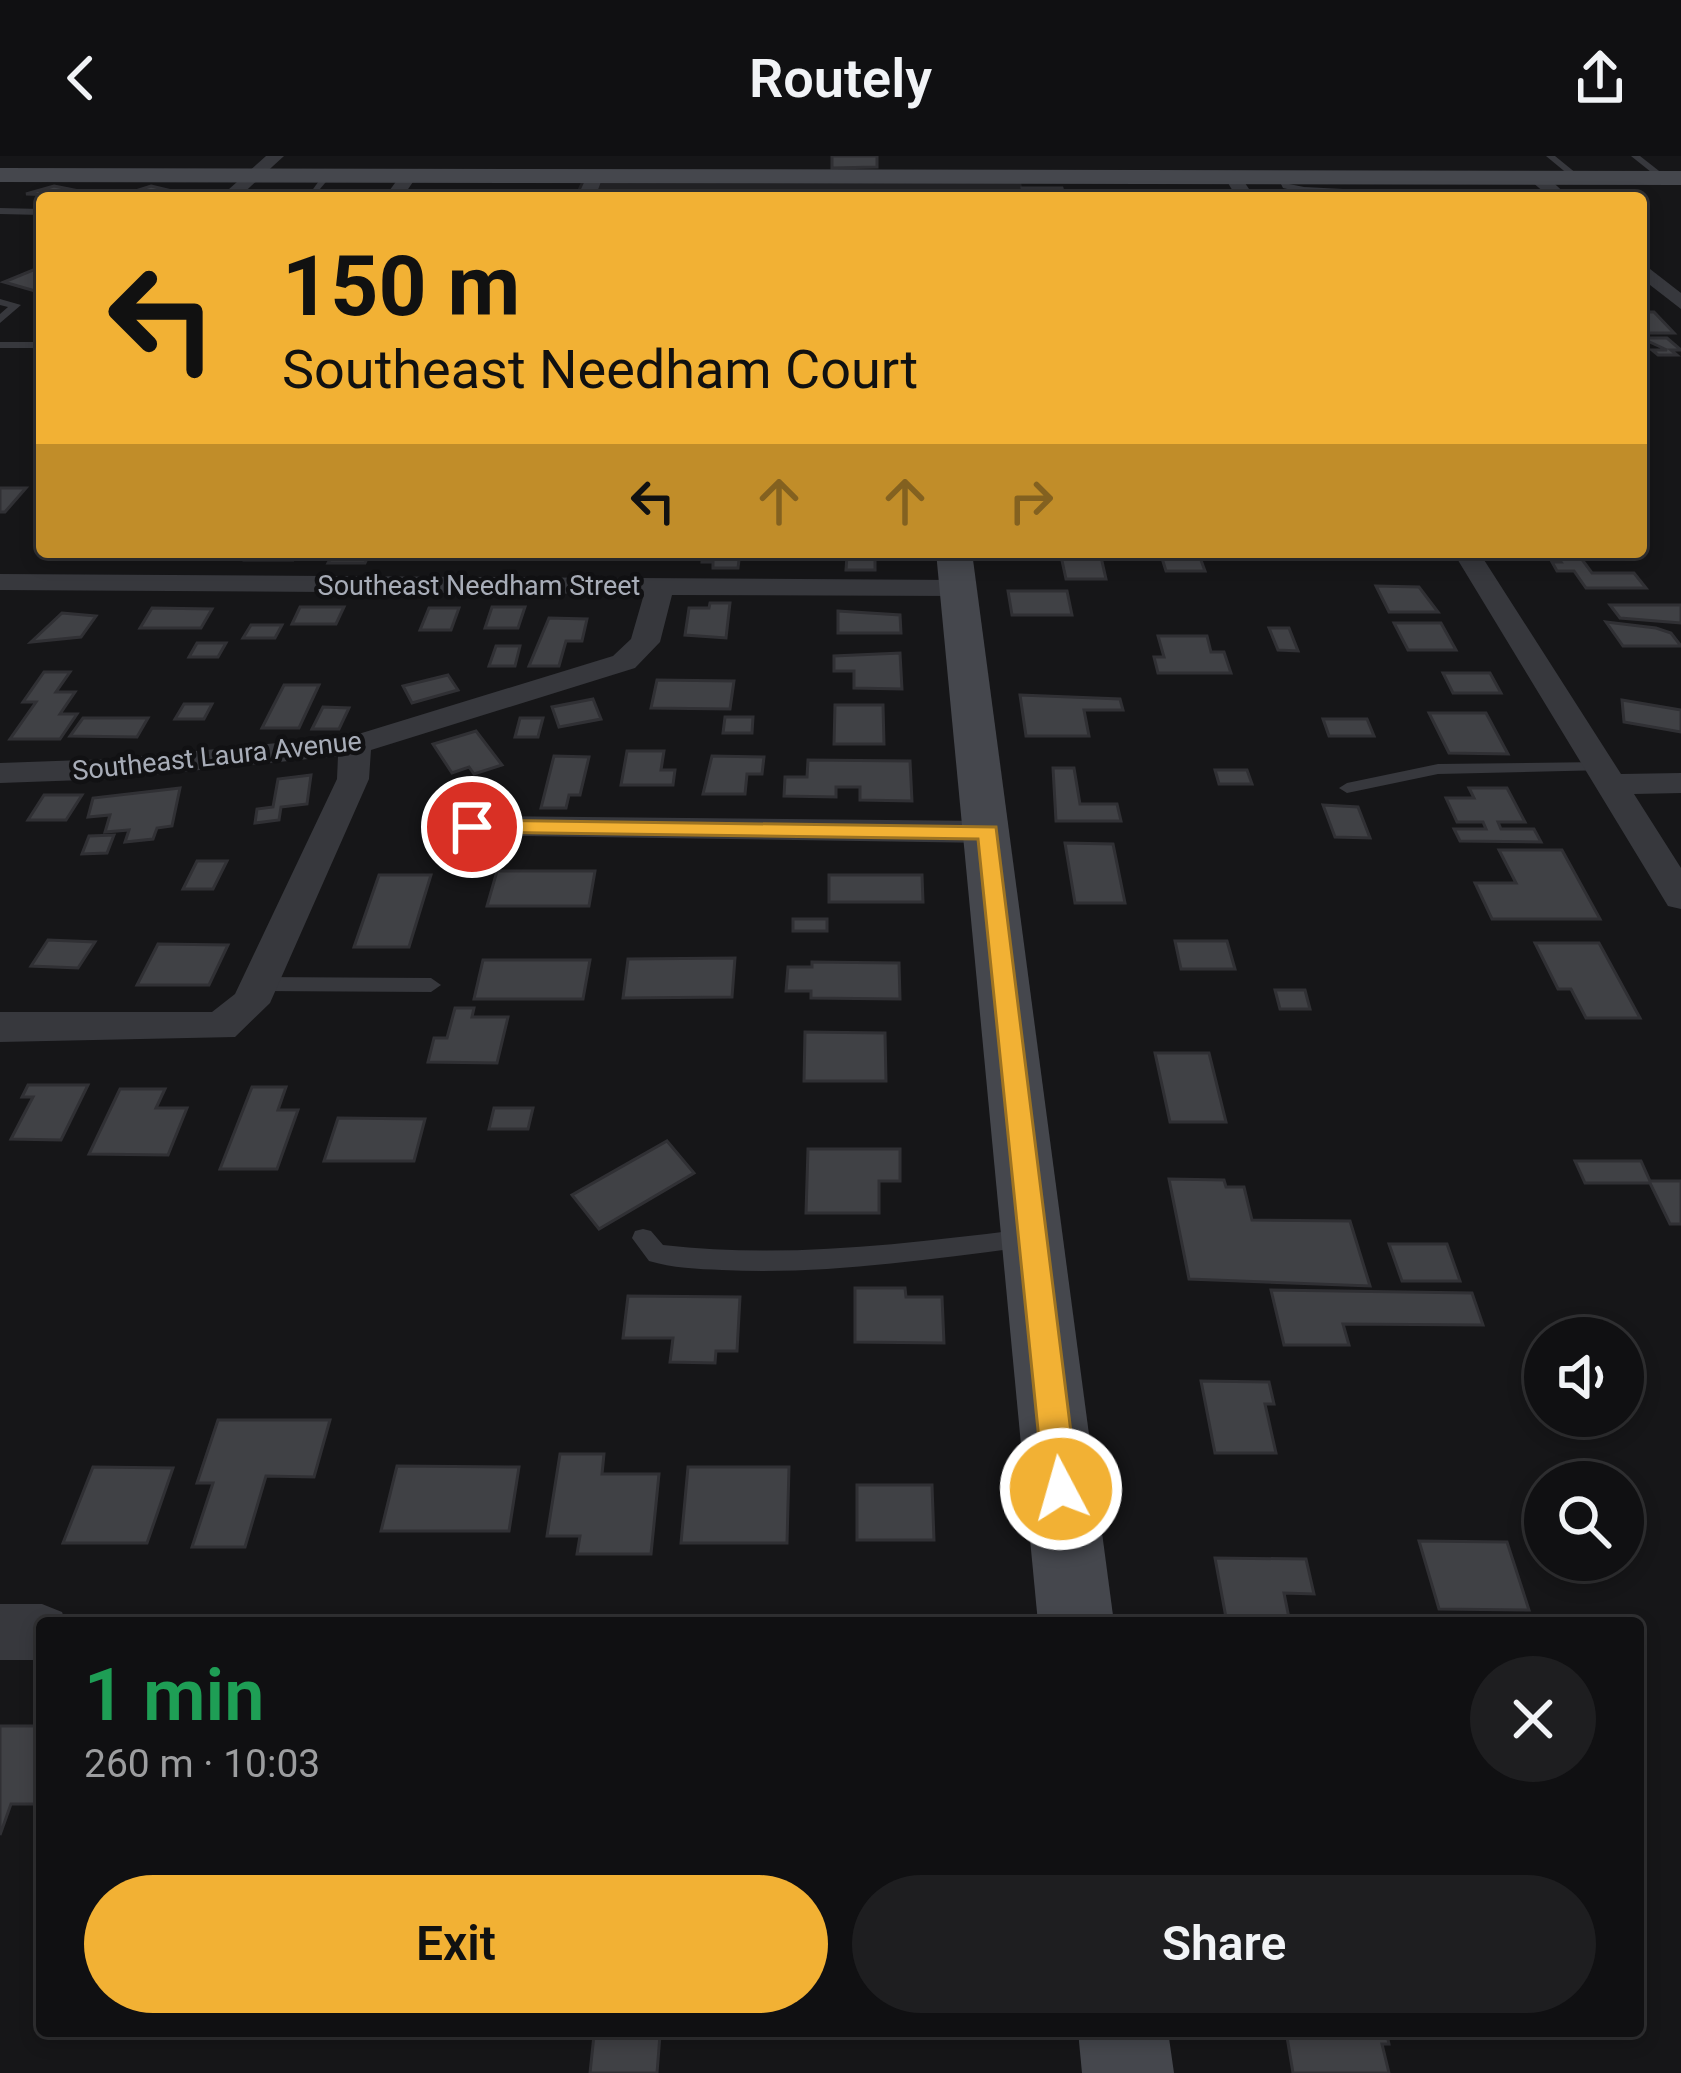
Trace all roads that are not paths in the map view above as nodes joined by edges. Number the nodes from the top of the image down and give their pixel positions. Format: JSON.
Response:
{"nodes":[{"id":1,"x":1635,"y":156,"type":"edge"},
{"id":2,"x":1544,"y":167,"type":"edge"},
{"id":3,"x":271,"y":174,"type":"edge"},
{"id":4,"x":0,"y":175,"type":"edge"},
{"id":5,"x":409,"y":176,"type":"junction"},
{"id":6,"x":910,"y":177,"type":"edge"},
{"id":7,"x":1672,"y":178,"type":"edge"},
{"id":8,"x":590,"y":188,"type":"edge"},
{"id":9,"x":1240,"y":188,"type":"edge"},
{"id":10,"x":1436,"y":190,"type":"edge"},
{"id":11,"x":239,"y":192,"type":"edge"},
{"id":12,"x":397,"y":192,"type":"edge"},
{"id":13,"x":726,"y":192,"type":"edge"},
{"id":14,"x":0,"y":211,"type":"edge"},
{"id":15,"x":36,"y":212,"type":"edge"},
{"id":16,"x":1647,"y":273,"type":"edge"},
{"id":17,"x":0,"y":302,"type":"edge"},
{"id":18,"x":1681,"y":302,"type":"edge"},
{"id":19,"x":0,"y":320,"type":"edge"},
{"id":20,"x":0,"y":345,"type":"edge"},
{"id":21,"x":36,"y":345,"type":"edge"},
{"id":22,"x":1470,"y":558,"type":"edge"},
{"id":23,"x":956,"y":570,"type":"edge"},
{"id":24,"x":0,"y":583,"type":"edge"},
{"id":25,"x":660,"y":587,"type":"junction"},
{"id":26,"x":355,"y":745,"type":"junction"},
{"id":27,"x":0,"y":773,"type":"edge"},
{"id":28,"x":1606,"y":776,"type":"junction"},
{"id":29,"x":1681,"y":784,"type":"edge"},
{"id":30,"x":1347,"y":788,"type":"dead end"},
{"id":31,"x":472,"y":827,"type":"dead end"},
{"id":32,"x":988,"y":832,"type":"junction"},
{"id":33,"x":1681,"y":897,"type":"edge"},
{"id":34,"x":258,"y":984,"type":"junction"},
{"id":35,"x":431,"y":985,"type":"dead end"},
{"id":36,"x":0,"y":1027,"type":"edge"},
{"id":37,"x":1033,"y":1237,"type":"junction"},
{"id":38,"x":643,"y":1238,"type":"dead end"},
{"id":39,"x":1075,"y":1617,"type":"edge"},
{"id":40,"x":0,"y":1632,"type":"edge"},
{"id":41,"x":36,"y":1632,"type":"edge"},
{"id":42,"x":1124,"y":2037,"type":"edge"},
{"id":43,"x":1128,"y":2073,"type":"edge"}],
"edges":[{"from":1,"to":7,"type":"lane"},
{"from":2,"to":7,"type":"main road"},
{"from":2,"to":10,"type":"main road"},
{"from":3,"to":4,"type":"main road"},
{"from":3,"to":5,"type":"main road"},
{"from":3,"to":11,"type":"street"},
{"from":5,"to":8,"type":"main road"},
{"from":5,"to":12,"type":"street"},
{"from":6,"to":8,"type":"main road"},
{"from":6,"to":9,"type":"main road"},
{"from":8,"to":13,"type":"lane"},
{"from":9,"to":10,"type":"main road"},
{"from":14,"to":15,"type":"lane"},
{"from":16,"to":18,"type":"street"},
{"from":17,"to":19,"type":"lane"},
{"from":20,"to":21,"type":"lane"},
{"from":22,"to":28,"type":"street"},
{"from":23,"to":25,"type":"street","name":"Southeast Needham Street"},
{"from":23,"to":32,"type":"main road"},
{"from":24,"to":25,"type":"street","name":"Southeast Needham Street"},
{"from":25,"to":26,"type":"street","name":"Southeast Laura Avenue"},
{"from":26,"to":27,"type":"street","name":"Southeast Laura Avenue"},
{"from":26,"to":34,"type":"street"},
{"from":28,"to":29,"type":"street"},
{"from":28,"to":30,"type":"lane"},
{"from":28,"to":33,"type":"street"},
{"from":31,"to":32,"type":"street"},
{"from":32,"to":37,"type":"main road"},
{"from":34,"to":35,"type":"lane"},
{"from":34,"to":36,"type":"street"},
{"from":37,"to":38,"type":"lane"},
{"from":37,"to":39,"type":"main road"},
{"from":40,"to":41,"type":"street"},
{"from":42,"to":43,"type":"main road"}]}
